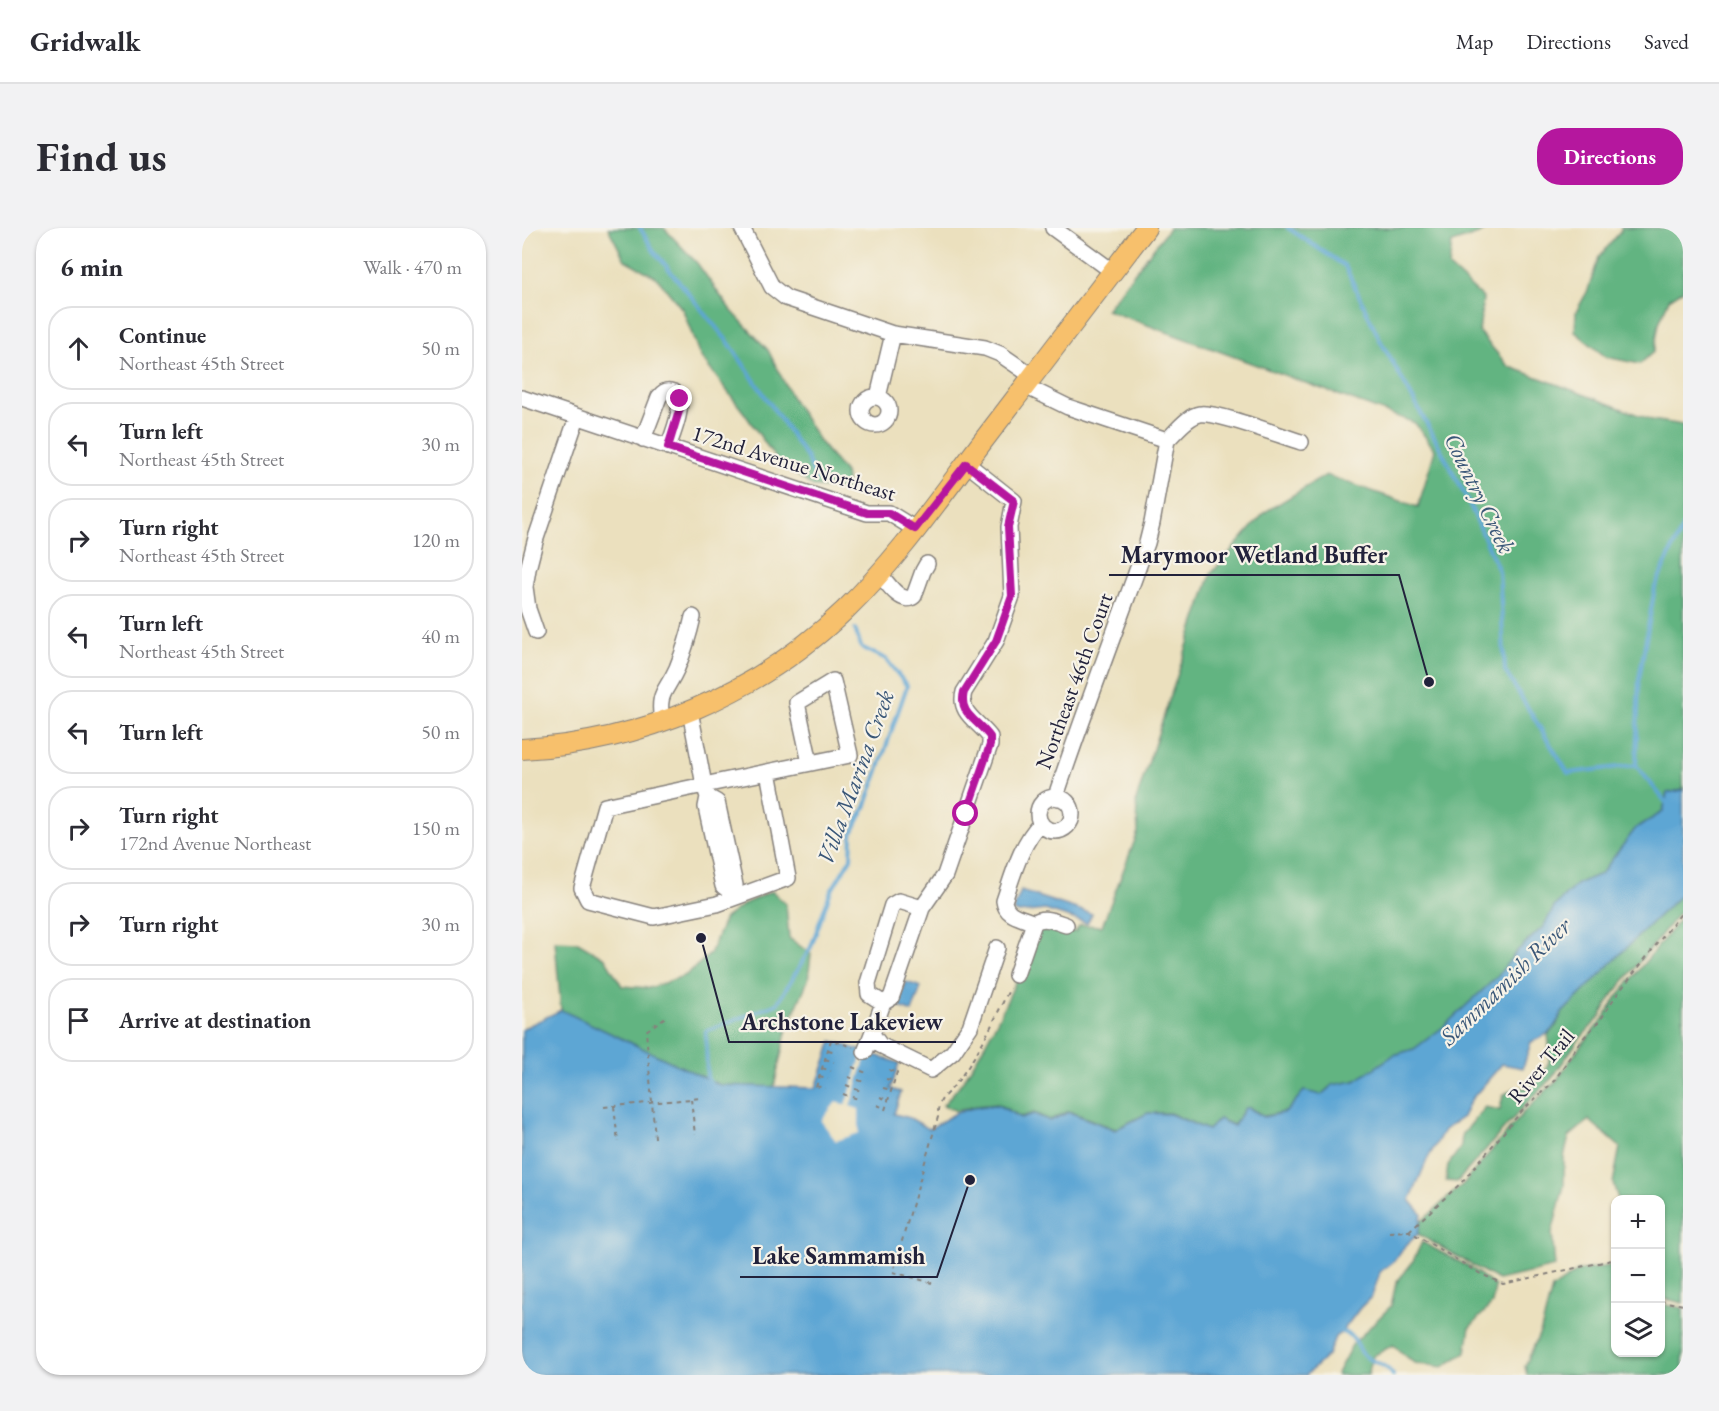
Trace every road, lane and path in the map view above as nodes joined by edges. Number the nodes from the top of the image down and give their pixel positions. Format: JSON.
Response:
{"nodes":[{"id":1,"x":742,"y":228,"type":"edge"},
{"id":2,"x":1053,"y":228,"type":"edge"},
{"id":3,"x":1146,"y":228,"type":"edge"},
{"id":4,"x":1112,"y":271,"type":"junction"},
{"id":5,"x":893,"y":333,"type":"junction"},
{"id":6,"x":1029,"y":381,"type":"junction"},
{"id":7,"x":878,"y":397,"type":"dead end"},
{"id":8,"x":522,"y":398,"type":"edge"},
{"id":9,"x":577,"y":417,"type":"junction"},
{"id":10,"x":643,"y":439,"type":"junction"},
{"id":11,"x":1167,"y":440,"type":"junction"},
{"id":12,"x":1300,"y":442,"type":"dead end"},
{"id":13,"x":668,"y":447,"type":"junction"},
{"id":14,"x":966,"y":464,"type":"junction"},
{"id":15,"x":915,"y":529,"type":"junction"},
{"id":16,"x":927,"y":564,"type":"dead end"},
{"id":17,"x":879,"y":574,"type":"junction"},
{"id":18,"x":693,"y":617,"type":"dead end"},
{"id":19,"x":536,"y":632,"type":"dead end"},
{"id":20,"x":690,"y":711,"type":"junction"},
{"id":21,"x":662,"y":722,"type":"junction"},
{"id":22,"x":522,"y":749,"type":"edge"},
{"id":23,"x":810,"y":763,"type":"junction"},
{"id":24,"x":768,"y":772,"type":"junction"},
{"id":25,"x":706,"y":791,"type":"junction"},
{"id":26,"x":1058,"y":798,"type":"junction"},
{"id":27,"x":1041,"y":823,"type":"junction"},
{"id":28,"x":733,"y":895,"type":"junction"},
{"id":29,"x":922,"y":908,"type":"junction"},
{"id":30,"x":1683,"y":911,"type":"edge"},
{"id":31,"x":1034,"y":923,"type":"junction"},
{"id":32,"x":1066,"y":925,"type":"dead end"},
{"id":33,"x":997,"y":948,"type":"dead end"},
{"id":34,"x":1016,"y":975,"type":"joint"},
{"id":35,"x":883,"y":1003,"type":"junction"},
{"id":36,"x":667,"y":1016,"type":"dead end"},
{"id":37,"x":872,"y":1034,"type":"junction"},
{"id":38,"x":828,"y":1050,"type":"dead end"},
{"id":39,"x":836,"y":1052,"type":"dead end"},
{"id":40,"x":865,"y":1052,"type":"dead end"},
{"id":41,"x":825,"y":1059,"type":"dead end"},
{"id":42,"x":834,"y":1062,"type":"dead end"},
{"id":43,"x":852,"y":1067,"type":"dead end"},
{"id":44,"x":822,"y":1068,"type":"dead end"},
{"id":45,"x":889,"y":1070,"type":"dead end"},
{"id":46,"x":831,"y":1071,"type":"dead end"},
{"id":47,"x":867,"y":1073,"type":"dead end"},
{"id":48,"x":897,"y":1073,"type":"dead end"},
{"id":49,"x":819,"y":1077,"type":"dead end"},
{"id":50,"x":848,"y":1077,"type":"dead end"},
{"id":51,"x":828,"y":1079,"type":"dead end"},
{"id":52,"x":886,"y":1079,"type":"dead end"},
{"id":53,"x":894,"y":1081,"type":"dead end"},
{"id":54,"x":864,"y":1082,"type":"dead end"},
{"id":55,"x":846,"y":1085,"type":"dead end"},
{"id":56,"x":816,"y":1086,"type":"dead end"},
{"id":57,"x":883,"y":1088,"type":"dead end"},
{"id":58,"x":825,"y":1089,"type":"dead end"},
{"id":59,"x":891,"y":1090,"type":"dead end"},
{"id":60,"x":861,"y":1091,"type":"dead end"},
{"id":61,"x":843,"y":1094,"type":"dead end"},
{"id":62,"x":880,"y":1097,"type":"dead end"},
{"id":63,"x":702,"y":1098,"type":"dead end"},
{"id":64,"x":691,"y":1099,"type":"junction"},
{"id":65,"x":858,"y":1099,"type":"dead end"},
{"id":66,"x":888,"y":1100,"type":"dead end"},
{"id":67,"x":652,"y":1103,"type":"junction"},
{"id":68,"x":877,"y":1105,"type":"dead end"},
{"id":69,"x":614,"y":1106,"type":"junction"},
{"id":70,"x":603,"y":1107,"type":"dead end"},
{"id":71,"x":885,"y":1108,"type":"dead end"},
{"id":72,"x":695,"y":1135,"type":"dead end"},
{"id":73,"x":655,"y":1138,"type":"dead end"},
{"id":74,"x":618,"y":1142,"type":"dead end"},
{"id":75,"x":1409,"y":1231,"type":"junction"},
{"id":76,"x":1389,"y":1232,"type":"dead end"},
{"id":77,"x":1611,"y":1260,"type":"edge"},
{"id":78,"x":932,"y":1283,"type":"dead end"},
{"id":79,"x":1665,"y":1302,"type":"edge"},
{"id":80,"x":1683,"y":1305,"type":"edge"}],
"edges":[{"from":1,"to":5,"type":"street"},
{"from":2,"to":4,"type":"street"},
{"from":3,"to":4,"type":"main road"},
{"from":4,"to":6,"type":"main road"},
{"from":5,"to":6,"type":"street"},
{"from":5,"to":7,"type":"street"},
{"from":6,"to":11,"type":"street"},
{"from":6,"to":14,"type":"main road"},
{"from":8,"to":9,"type":"street","name":"172nd Avenue Northeast"},
{"from":9,"to":10,"type":"street","name":"172nd Avenue Northeast"},
{"from":9,"to":19,"type":"street"},
{"from":10,"to":13,"type":"street","name":"172nd Avenue Northeast"},
{"from":10,"to":13,"type":"street"},
{"from":11,"to":12,"type":"street"},
{"from":11,"to":26,"type":"street","name":"Northeast 46th Court"},
{"from":13,"to":15,"type":"street","name":"172nd Avenue Northeast"},
{"from":14,"to":15,"type":"main road"},
{"from":14,"to":29,"type":"street"},
{"from":15,"to":17,"type":"main road"},
{"from":16,"to":17,"type":"street"},
{"from":17,"to":20,"type":"main road"},
{"from":18,"to":21,"type":"street"},
{"from":20,"to":21,"type":"main road"},
{"from":20,"to":25,"type":"street"},
{"from":21,"to":22,"type":"main road"},
{"from":23,"to":23,"type":"street"},
{"from":23,"to":24,"type":"street"},
{"from":24,"to":25,"type":"street"},
{"from":24,"to":28,"type":"street"},
{"from":25,"to":28,"type":"street"},
{"from":25,"to":28,"type":"street"},
{"from":26,"to":27,"type":"street","name":"Northeast 46th Court"},
{"from":26,"to":27,"type":"street","name":"Northeast 46th Court"},
{"from":27,"to":31,"type":"street"},
{"from":29,"to":35,"type":"street"},
{"from":29,"to":35,"type":"street"},
{"from":30,"to":75,"type":"path","name":"River Trail"},
{"from":31,"to":32,"type":"street"},
{"from":31,"to":34,"type":"street"},
{"from":33,"to":37,"type":"street"},
{"from":34,"to":78,"type":"path"},
{"from":35,"to":37,"type":"street"},
{"from":36,"to":67,"type":"path"},
{"from":37,"to":40,"type":"street"},
{"from":38,"to":39,"type":"path"},
{"from":41,"to":42,"type":"path"},
{"from":43,"to":47,"type":"path"},
{"from":44,"to":46,"type":"path"},
{"from":45,"to":48,"type":"path"},
{"from":49,"to":51,"type":"path"},
{"from":50,"to":54,"type":"path"},
{"from":52,"to":53,"type":"path"},
{"from":55,"to":60,"type":"path"},
{"from":56,"to":58,"type":"path"},
{"from":57,"to":59,"type":"path"},
{"from":61,"to":65,"type":"path"},
{"from":62,"to":66,"type":"path"},
{"from":63,"to":64,"type":"path"},
{"from":64,"to":67,"type":"path"},
{"from":64,"to":72,"type":"path"},
{"from":67,"to":69,"type":"path"},
{"from":67,"to":73,"type":"path"},
{"from":68,"to":71,"type":"path"},
{"from":69,"to":70,"type":"path"},
{"from":69,"to":74,"type":"path"},
{"from":75,"to":76,"type":"path"},
{"from":75,"to":77,"type":"path"},
{"from":79,"to":80,"type":"path"}]}
